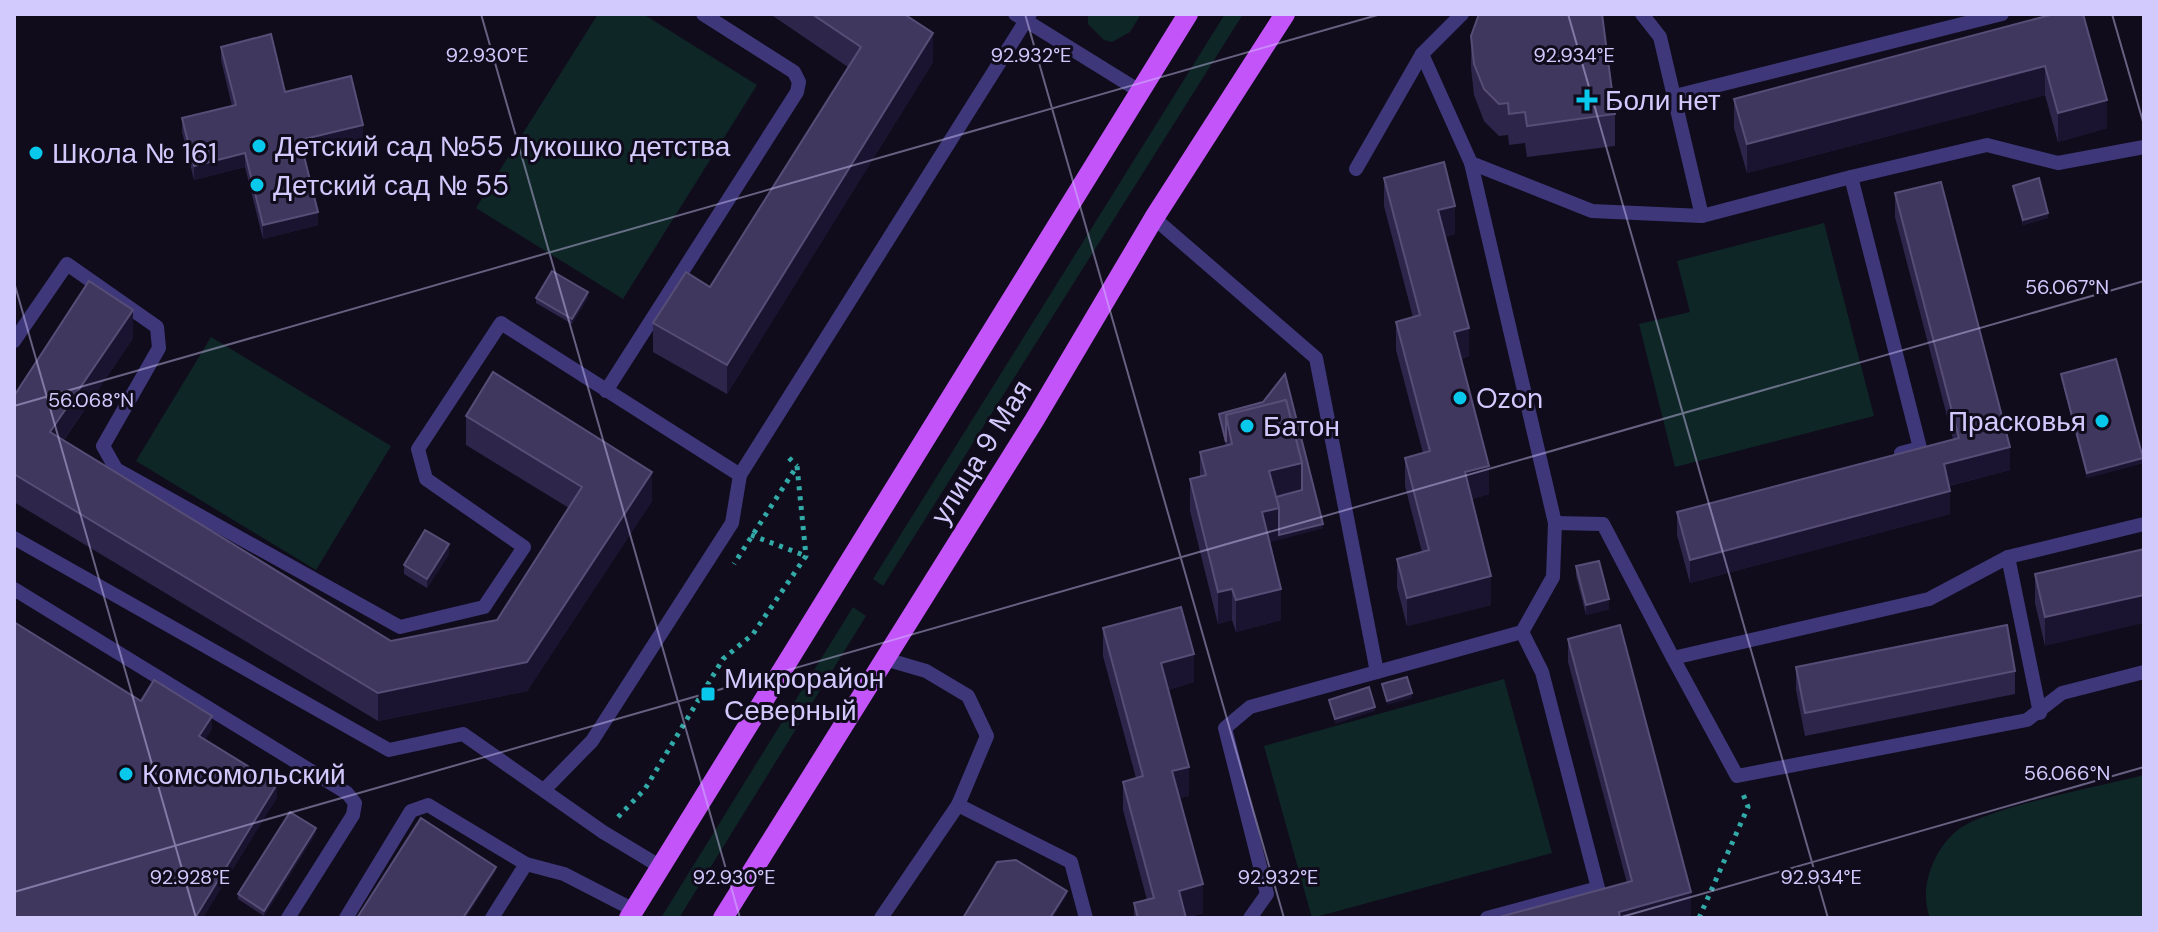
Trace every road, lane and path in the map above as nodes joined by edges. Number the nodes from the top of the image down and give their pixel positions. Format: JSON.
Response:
{"nodes":[{"id":1,"x":703,"y":14,"type":"edge"},
{"id":2,"x":1188,"y":14,"type":"edge"},
{"id":3,"x":1285,"y":14,"type":"edge"},
{"id":4,"x":1462,"y":14,"type":"edge"},
{"id":5,"x":2002,"y":14,"type":"edge"},
{"id":6,"x":1647,"y":15,"type":"edge"},
{"id":7,"x":1023,"y":16,"type":"edge"},
{"id":8,"x":1422,"y":54,"type":"junction"},
{"id":9,"x":1141,"y":92,"type":"junction"},
{"id":10,"x":1675,"y":96,"type":"junction"},
{"id":11,"x":2144,"y":147,"type":"edge"},
{"id":12,"x":1471,"y":163,"type":"junction"},
{"id":13,"x":1356,"y":169,"type":"dead end"},
{"id":14,"x":1851,"y":177,"type":"junction"},
{"id":15,"x":1702,"y":216,"type":"junction"},
{"id":16,"x":1154,"y":218,"type":"junction"},
{"id":17,"x":14,"y":341,"type":"edge"},
{"id":18,"x":606,"y":391,"type":"junction"},
{"id":19,"x":1890,"y":456,"type":"edge"},
{"id":20,"x":789,"y":458,"type":"dead end"},
{"id":21,"x":797,"y":466,"type":"junction"},
{"id":22,"x":740,"y":475,"type":"junction"},
{"id":23,"x":732,"y":523,"type":"junction"},
{"id":24,"x":1555,"y":523,"type":"junction"},
{"id":25,"x":2144,"y":524,"type":"edge"},
{"id":26,"x":754,"y":537,"type":"junction"},
{"id":27,"x":14,"y":538,"type":"edge"},
{"id":28,"x":806,"y":556,"type":"junction"},
{"id":29,"x":2008,"y":557,"type":"junction"},
{"id":30,"x":726,"y":574,"type":"dead end"},
{"id":31,"x":14,"y":589,"type":"edge"},
{"id":32,"x":1522,"y":632,"type":"junction"},
{"id":33,"x":1673,"y":658,"type":"junction"},
{"id":34,"x":885,"y":659,"type":"junction"},
{"id":35,"x":1377,"y":672,"type":"junction"},
{"id":36,"x":2144,"y":672,"type":"edge"},
{"id":37,"x":2040,"y":713,"type":"junction"},
{"id":38,"x":1737,"y":776,"type":"junction"},
{"id":39,"x":545,"y":789,"type":"junction"},
{"id":40,"x":958,"y":805,"type":"junction"},
{"id":41,"x":603,"y":832,"type":"junction"},
{"id":42,"x":526,"y":864,"type":"junction"},
{"id":43,"x":661,"y":867,"type":"junction"},
{"id":44,"x":631,"y":914,"type":"edge"},
{"id":45,"x":288,"y":918,"type":"edge"},
{"id":46,"x":346,"y":918,"type":"edge"},
{"id":47,"x":492,"y":918,"type":"edge"},
{"id":48,"x":723,"y":918,"type":"edge"},
{"id":49,"x":881,"y":918,"type":"edge"},
{"id":50,"x":1086,"y":918,"type":"edge"},
{"id":51,"x":1250,"y":918,"type":"edge"},
{"id":52,"x":1487,"y":918,"type":"edge"},
{"id":53,"x":1699,"y":918,"type":"edge"}],
"edges":[{"from":1,"to":18,"type":"lane"},
{"from":2,"to":9,"type":"main road","name":"улица 9 Мая"},
{"from":3,"to":16,"type":"main road","name":"улица 9 Мая"},
{"from":4,"to":8,"type":"lane"},
{"from":5,"to":10,"type":"lane"},
{"from":6,"to":10,"type":"lane"},
{"from":7,"to":9,"type":"lane"},
{"from":7,"to":22,"type":"lane"},
{"from":8,"to":12,"type":"lane"},
{"from":8,"to":13,"type":"lane"},
{"from":9,"to":43,"type":"main road","name":"улица 9 Мая"},
{"from":10,"to":15,"type":"lane"},
{"from":11,"to":14,"type":"lane"},
{"from":12,"to":15,"type":"lane"},
{"from":12,"to":24,"type":"lane"},
{"from":14,"to":15,"type":"lane"},
{"from":14,"to":19,"type":"lane"},
{"from":16,"to":34,"type":"main road","name":"улица 9 Мая"},
{"from":16,"to":35,"type":"lane"},
{"from":17,"to":18,"type":"lane"},
{"from":18,"to":22,"type":"lane"},
{"from":20,"to":21,"type":"path"},
{"from":21,"to":26,"type":"path"},
{"from":21,"to":28,"type":"path"},
{"from":22,"to":23,"type":"lane"},
{"from":23,"to":26,"type":"path"},
{"from":23,"to":39,"type":"lane"},
{"from":24,"to":32,"type":"lane"},
{"from":24,"to":33,"type":"lane"},
{"from":25,"to":29,"type":"lane"},
{"from":26,"to":28,"type":"path"},
{"from":26,"to":30,"type":"path"},
{"from":27,"to":39,"type":"lane"},
{"from":28,"to":41,"type":"path"},
{"from":29,"to":33,"type":"lane"},
{"from":29,"to":37,"type":"lane"},
{"from":31,"to":45,"type":"lane"},
{"from":32,"to":35,"type":"lane"},
{"from":32,"to":52,"type":"lane"},
{"from":33,"to":38,"type":"lane"},
{"from":34,"to":40,"type":"lane"},
{"from":34,"to":48,"type":"main road","name":"улица 9 Мая"},
{"from":35,"to":51,"type":"lane"},
{"from":36,"to":37,"type":"lane"},
{"from":37,"to":38,"type":"lane"},
{"from":38,"to":53,"type":"path"},
{"from":39,"to":41,"type":"lane"},
{"from":40,"to":49,"type":"lane"},
{"from":40,"to":50,"type":"lane"},
{"from":41,"to":43,"type":"lane"},
{"from":42,"to":44,"type":"lane"},
{"from":42,"to":46,"type":"lane"},
{"from":42,"to":47,"type":"lane"},
{"from":43,"to":44,"type":"main road","name":"улица 9 Мая"}]}
